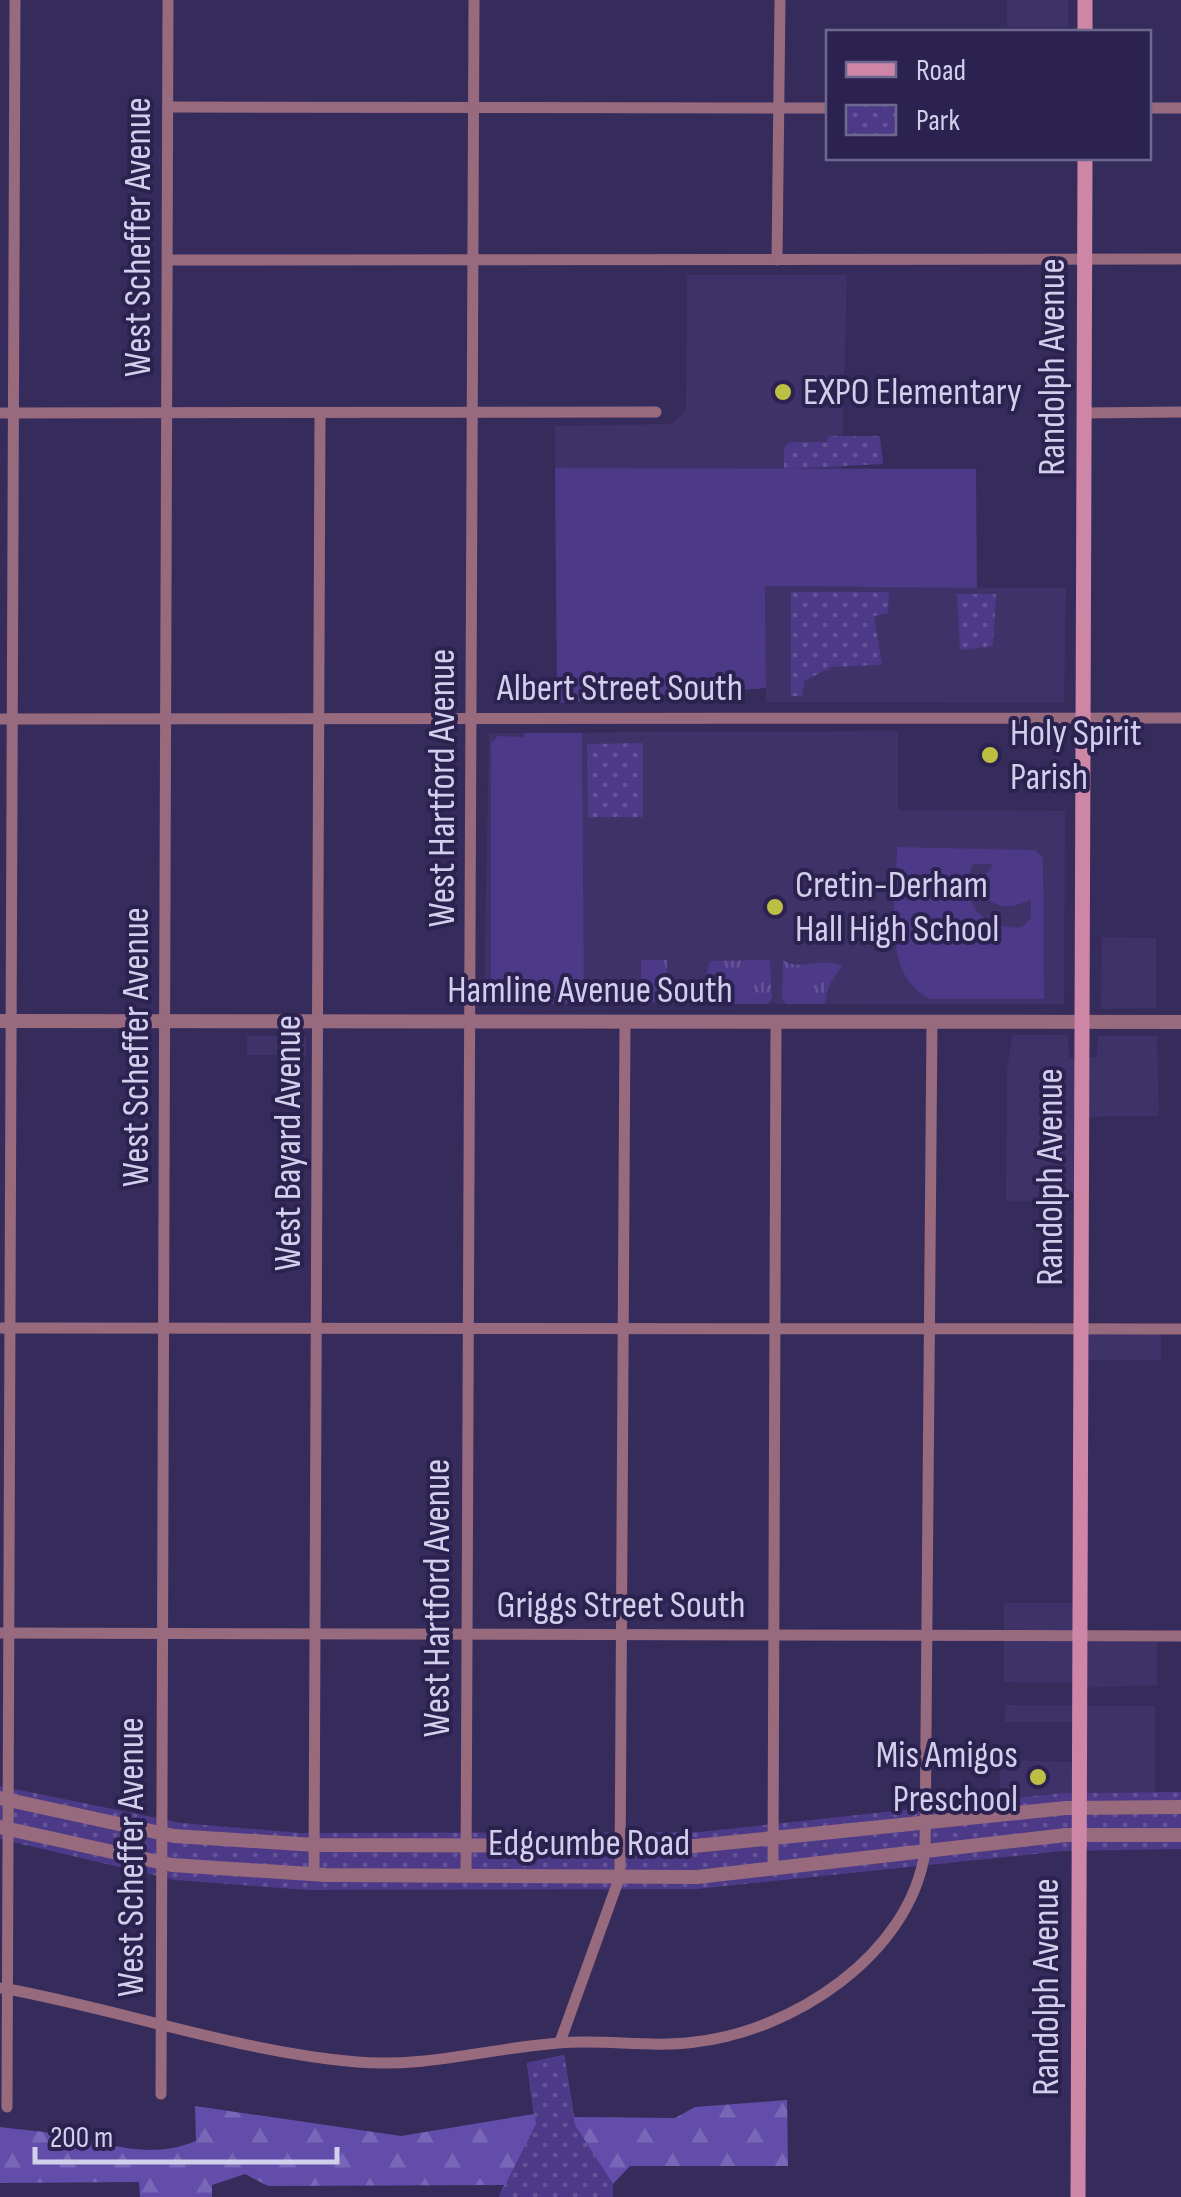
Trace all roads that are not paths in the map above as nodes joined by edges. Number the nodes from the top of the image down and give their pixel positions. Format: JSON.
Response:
{"nodes":[{"id":1,"x":15,"y":0,"type":"edge"},
{"id":2,"x":168,"y":0,"type":"edge"},
{"id":3,"x":474,"y":0,"type":"edge"},
{"id":4,"x":780,"y":0,"type":"edge"},
{"id":5,"x":1085,"y":0,"type":"edge"},
{"id":6,"x":1085,"y":30,"type":"edge"},
{"id":7,"x":168,"y":107,"type":"junction"},
{"id":8,"x":474,"y":107,"type":"junction"},
{"id":9,"x":779,"y":108,"type":"junction"},
{"id":10,"x":826,"y":108,"type":"edge"},
{"id":11,"x":1151,"y":108,"type":"edge"},
{"id":12,"x":1181,"y":108,"type":"edge"},
{"id":13,"x":1085,"y":160,"type":"edge"},
{"id":14,"x":474,"y":259,"type":"junction"},
{"id":15,"x":1084,"y":259,"type":"junction"},
{"id":16,"x":1181,"y":259,"type":"edge"},
{"id":17,"x":168,"y":260,"type":"junction"},
{"id":18,"x":777,"y":260,"type":"junction"},
{"id":19,"x":656,"y":412,"type":"dead end"},
{"id":20,"x":1181,"y":412,"type":"edge"},
{"id":21,"x":474,"y":413,"type":"junction"},
{"id":22,"x":1084,"y":413,"type":"junction"},
{"id":23,"x":0,"y":414,"type":"edge"},
{"id":24,"x":14,"y":414,"type":"junction"},
{"id":25,"x":167,"y":414,"type":"junction"},
{"id":26,"x":320,"y":414,"type":"junction"},
{"id":27,"x":7,"y":718,"type":"edge"},
{"id":28,"x":472,"y":718,"type":"junction"},
{"id":29,"x":1084,"y":718,"type":"junction"},
{"id":30,"x":1181,"y":718,"type":"edge"},
{"id":31,"x":166,"y":719,"type":"junction"},
{"id":32,"x":319,"y":719,"type":"junction"},
{"id":33,"x":7,"y":1021,"type":"edge"},
{"id":34,"x":166,"y":1022,"type":"junction"},
{"id":35,"x":318,"y":1022,"type":"junction"},
{"id":36,"x":470,"y":1022,"type":"junction"},
{"id":37,"x":625,"y":1022,"type":"junction"},
{"id":38,"x":776,"y":1022,"type":"junction"},
{"id":39,"x":932,"y":1022,"type":"junction"},
{"id":40,"x":1084,"y":1022,"type":"junction"},
{"id":41,"x":1181,"y":1022,"type":"edge"},
{"id":42,"x":6,"y":1328,"type":"edge"},
{"id":43,"x":164,"y":1328,"type":"junction"},
{"id":44,"x":317,"y":1328,"type":"junction"},
{"id":45,"x":469,"y":1328,"type":"junction"},
{"id":46,"x":623,"y":1328,"type":"junction"},
{"id":47,"x":775,"y":1329,"type":"junction"},
{"id":48,"x":927,"y":1329,"type":"junction"},
{"id":49,"x":1082,"y":1329,"type":"junction"},
{"id":50,"x":1181,"y":1329,"type":"edge"},
{"id":51,"x":5,"y":1634,"type":"edge"},
{"id":52,"x":163,"y":1634,"type":"junction"},
{"id":53,"x":316,"y":1634,"type":"junction"},
{"id":54,"x":467,"y":1635,"type":"junction"},
{"id":55,"x":621,"y":1635,"type":"junction"},
{"id":56,"x":773,"y":1635,"type":"junction"},
{"id":57,"x":926,"y":1636,"type":"junction"},
{"id":58,"x":1080,"y":1636,"type":"junction"},
{"id":59,"x":1181,"y":1636,"type":"edge"},
{"id":60,"x":4,"y":1799,"type":"edge"},
{"id":61,"x":1181,"y":1807,"type":"edge"},
{"id":62,"x":1080,"y":1808,"type":"junction"},
{"id":63,"x":925,"y":1822,"type":"junction"},
{"id":64,"x":5,"y":1828,"type":"edge"},
{"id":65,"x":161,"y":1833,"type":"junction"},
{"id":66,"x":1079,"y":1835,"type":"junction"},
{"id":67,"x":1181,"y":1835,"type":"edge"},
{"id":68,"x":772,"y":1839,"type":"junction"},
{"id":69,"x":315,"y":1845,"type":"junction"},
{"id":70,"x":466,"y":1845,"type":"junction"},
{"id":71,"x":620,"y":1846,"type":"junction"},
{"id":72,"x":925,"y":1852,"type":"junction"},
{"id":73,"x":161,"y":1864,"type":"junction"},
{"id":74,"x":773,"y":1867,"type":"junction"},
{"id":75,"x":314,"y":1874,"type":"junction"},
{"id":76,"x":466,"y":1876,"type":"junction"},
{"id":77,"x":620,"y":1876,"type":"junction"},
{"id":78,"x":4,"y":1989,"type":"edge"},
{"id":79,"x":160,"y":2022,"type":"junction"},
{"id":80,"x":560,"y":2042,"type":"junction"},
{"id":81,"x":161,"y":2094,"type":"dead end"},
{"id":82,"x":7,"y":2107,"type":"dead end"},
{"id":83,"x":1078,"y":2197,"type":"edge"}],
"edges":[{"from":1,"to":24,"type":"street"},
{"from":2,"to":7,"type":"street","name":"West Scheffer Avenue"},
{"from":3,"to":8,"type":"street","name":"West Hartford Avenue"},
{"from":4,"to":9,"type":"street"},
{"from":5,"to":6,"type":"main road"},
{"from":7,"to":8,"type":"street"},
{"from":7,"to":17,"type":"street","name":"West Scheffer Avenue"},
{"from":8,"to":9,"type":"street"},
{"from":8,"to":14,"type":"street","name":"West Hartford Avenue"},
{"from":9,"to":10,"type":"street"},
{"from":9,"to":18,"type":"street"},
{"from":11,"to":12,"type":"street"},
{"from":13,"to":15,"type":"main road","name":"Randolph Avenue"},
{"from":14,"to":17,"type":"street"},
{"from":14,"to":18,"type":"street"},
{"from":14,"to":21,"type":"street","name":"West Hartford Avenue"},
{"from":15,"to":16,"type":"street"},
{"from":15,"to":18,"type":"street"},
{"from":15,"to":22,"type":"main road","name":"Randolph Avenue"},
{"from":17,"to":25,"type":"street","name":"West Scheffer Avenue"},
{"from":19,"to":21,"type":"street"},
{"from":20,"to":22,"type":"street"},
{"from":21,"to":26,"type":"street"},
{"from":21,"to":28,"type":"street","name":"West Hartford Avenue"},
{"from":22,"to":29,"type":"main road","name":"Randolph Avenue"},
{"from":23,"to":24,"type":"street"},
{"from":24,"to":25,"type":"street"},
{"from":24,"to":27,"type":"street"},
{"from":25,"to":26,"type":"street"},
{"from":25,"to":31,"type":"street","name":"West Scheffer Avenue"},
{"from":26,"to":32,"type":"street","name":"West Bayard Avenue"},
{"from":27,"to":31,"type":"street","name":"Albert Street South"},
{"from":27,"to":33,"type":"street"},
{"from":28,"to":29,"type":"street","name":"Albert Street South"},
{"from":28,"to":32,"type":"street","name":"Albert Street South"},
{"from":28,"to":36,"type":"street","name":"West Hartford Avenue"},
{"from":29,"to":30,"type":"street","name":"Albert Street South"},
{"from":29,"to":40,"type":"main road","name":"Randolph Avenue"},
{"from":31,"to":32,"type":"street","name":"Albert Street South"},
{"from":31,"to":34,"type":"street","name":"West Scheffer Avenue"},
{"from":32,"to":35,"type":"street","name":"West Bayard Avenue"},
{"from":33,"to":34,"type":"street","name":"Hamline Avenue South"},
{"from":33,"to":42,"type":"street"},
{"from":34,"to":35,"type":"street","name":"Hamline Avenue South"},
{"from":34,"to":43,"type":"street","name":"West Scheffer Avenue"},
{"from":35,"to":36,"type":"street","name":"Hamline Avenue South"},
{"from":35,"to":44,"type":"street","name":"West Bayard Avenue"},
{"from":36,"to":37,"type":"street","name":"Hamline Avenue South"},
{"from":36,"to":45,"type":"street","name":"West Hartford Avenue"},
{"from":37,"to":38,"type":"street","name":"Hamline Avenue South"},
{"from":37,"to":46,"type":"street"},
{"from":38,"to":39,"type":"street","name":"Hamline Avenue South"},
{"from":38,"to":47,"type":"street"},
{"from":39,"to":40,"type":"street","name":"Hamline Avenue South"},
{"from":39,"to":48,"type":"street"},
{"from":40,"to":41,"type":"street","name":"Hamline Avenue South"},
{"from":40,"to":49,"type":"main road","name":"Randolph Avenue"},
{"from":42,"to":43,"type":"street"},
{"from":42,"to":51,"type":"street"},
{"from":43,"to":44,"type":"street"},
{"from":43,"to":52,"type":"street","name":"West Scheffer Avenue"},
{"from":44,"to":45,"type":"street"},
{"from":44,"to":53,"type":"street","name":"West Bayard Avenue"},
{"from":45,"to":46,"type":"street"},
{"from":45,"to":54,"type":"street","name":"West Hartford Avenue"},
{"from":46,"to":47,"type":"street"},
{"from":46,"to":55,"type":"street"},
{"from":47,"to":48,"type":"street"},
{"from":47,"to":56,"type":"street"},
{"from":48,"to":49,"type":"street"},
{"from":48,"to":57,"type":"street"},
{"from":49,"to":50,"type":"street"},
{"from":49,"to":58,"type":"main road","name":"Randolph Avenue"},
{"from":51,"to":52,"type":"street","name":"Griggs Street South"},
{"from":51,"to":60,"type":"street"},
{"from":52,"to":53,"type":"street","name":"Griggs Street South"},
{"from":52,"to":65,"type":"street","name":"West Scheffer Avenue"},
{"from":53,"to":54,"type":"street","name":"Griggs Street South"},
{"from":53,"to":69,"type":"street","name":"West Bayard Avenue"},
{"from":54,"to":55,"type":"street","name":"Griggs Street South"},
{"from":54,"to":70,"type":"street","name":"West Hartford Avenue"},
{"from":55,"to":56,"type":"street","name":"Griggs Street South"},
{"from":55,"to":71,"type":"street"},
{"from":56,"to":57,"type":"street","name":"Griggs Street South"},
{"from":56,"to":68,"type":"street"},
{"from":57,"to":58,"type":"street","name":"Griggs Street South"},
{"from":57,"to":63,"type":"street"},
{"from":58,"to":59,"type":"street","name":"Griggs Street South"},
{"from":58,"to":62,"type":"main road","name":"Randolph Avenue"},
{"from":60,"to":64,"type":"street"},
{"from":60,"to":65,"type":"street","name":"Edgcumbe Road"},
{"from":61,"to":62,"type":"street","name":"Edgcumbe Road"},
{"from":62,"to":63,"type":"street","name":"Edgcumbe Road"},
{"from":62,"to":66,"type":"main road","name":"Randolph Avenue"},
{"from":63,"to":68,"type":"street","name":"Edgcumbe Road"},
{"from":63,"to":72,"type":"street"},
{"from":64,"to":73,"type":"street","name":"Edgcumbe Road"},
{"from":64,"to":78,"type":"street"},
{"from":65,"to":69,"type":"street","name":"Edgcumbe Road"},
{"from":65,"to":73,"type":"street","name":"West Scheffer Avenue"},
{"from":66,"to":67,"type":"street","name":"Edgcumbe Road"},
{"from":66,"to":72,"type":"street","name":"Edgcumbe Road"},
{"from":66,"to":83,"type":"main road","name":"Randolph Avenue"},
{"from":68,"to":71,"type":"street","name":"Edgcumbe Road"},
{"from":68,"to":74,"type":"street"},
{"from":69,"to":70,"type":"street","name":"Edgcumbe Road"},
{"from":69,"to":75,"type":"street","name":"West Bayard Avenue"},
{"from":70,"to":71,"type":"street","name":"Edgcumbe Road"},
{"from":70,"to":76,"type":"street","name":"West Hartford Avenue"},
{"from":71,"to":77,"type":"street"},
{"from":72,"to":74,"type":"street","name":"Edgcumbe Road"},
{"from":72,"to":80,"type":"street"},
{"from":73,"to":75,"type":"street","name":"Edgcumbe Road"},
{"from":73,"to":79,"type":"street","name":"West Scheffer Avenue"},
{"from":74,"to":77,"type":"street","name":"Edgcumbe Road"},
{"from":75,"to":76,"type":"street","name":"Edgcumbe Road"},
{"from":76,"to":77,"type":"street","name":"Edgcumbe Road"},
{"from":77,"to":80,"type":"street"},
{"from":78,"to":79,"type":"street"},
{"from":78,"to":82,"type":"street"},
{"from":79,"to":80,"type":"street"},
{"from":79,"to":81,"type":"street","name":"West Scheffer Avenue"}]}
